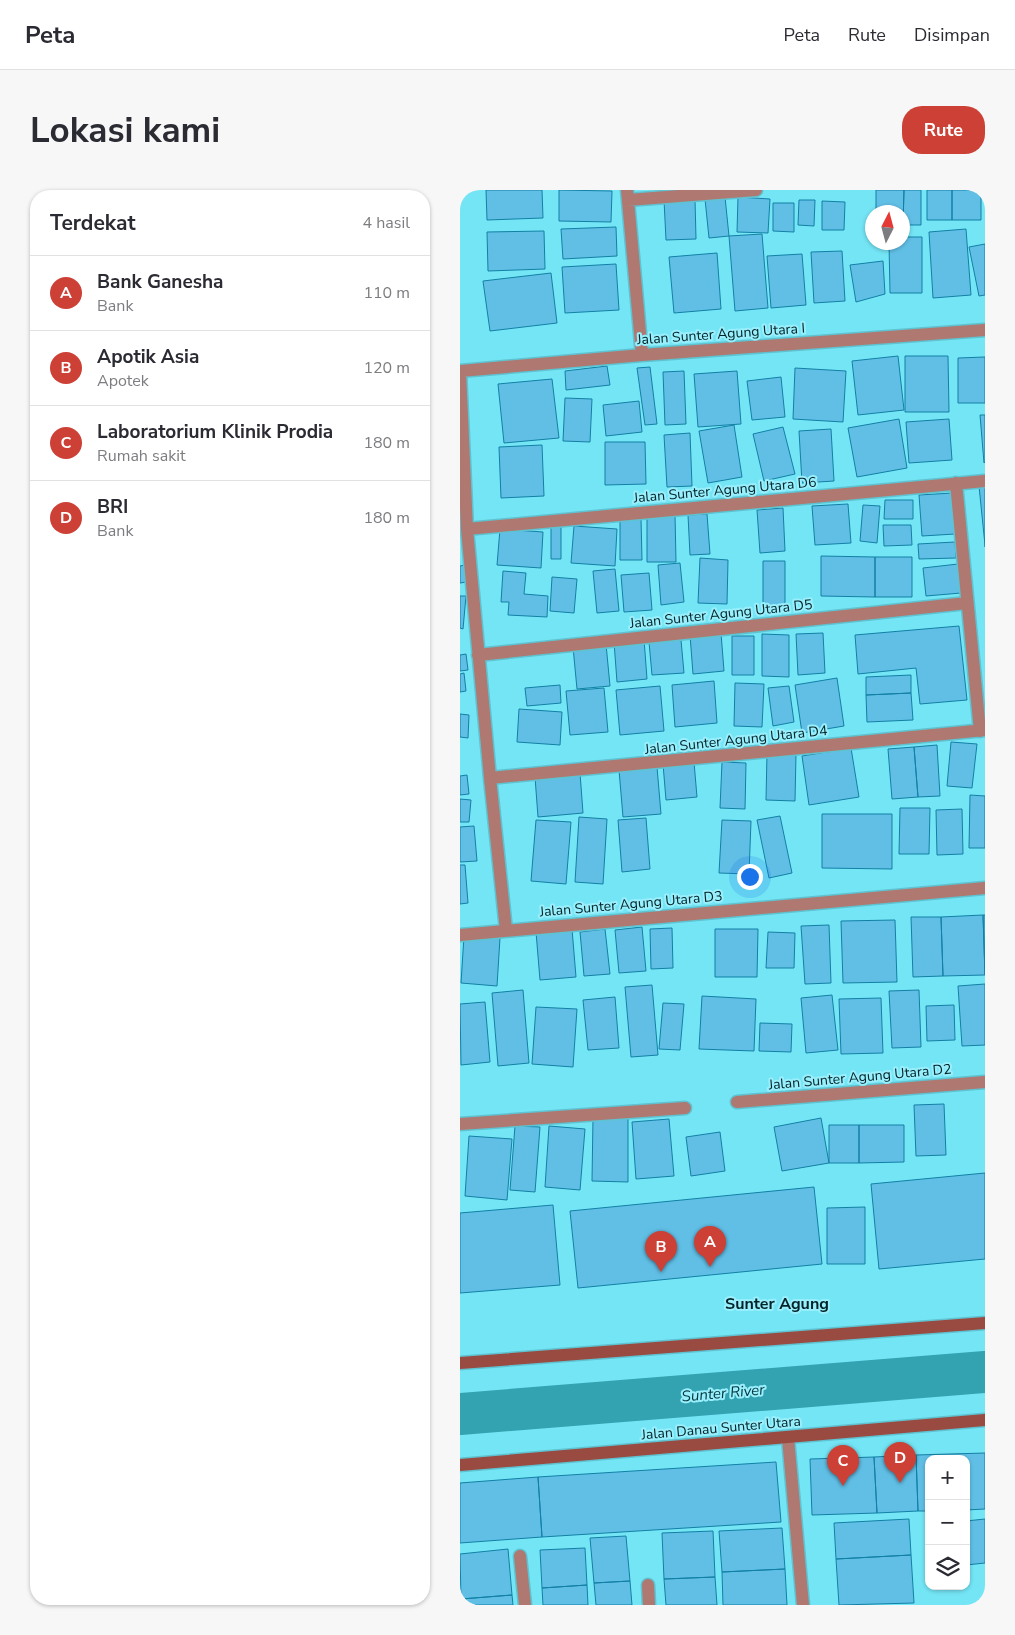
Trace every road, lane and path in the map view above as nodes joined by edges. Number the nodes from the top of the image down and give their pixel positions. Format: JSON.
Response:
{"nodes":[{"id":1,"x":756,"y":190,"type":"edge"},
{"id":2,"x":628,"y":195,"type":"edge"},
{"id":3,"x":985,"y":330,"type":"edge"},
{"id":4,"x":642,"y":355,"type":"junction"},
{"id":5,"x":460,"y":371,"type":"edge"},
{"id":6,"x":985,"y":481,"type":"edge"},
{"id":7,"x":956,"y":483,"type":"junction"},
{"id":8,"x":467,"y":529,"type":"junction"},
{"id":9,"x":967,"y":603,"type":"junction"},
{"id":10,"x":478,"y":655,"type":"junction"},
{"id":11,"x":982,"y":731,"type":"edge"},
{"id":12,"x":490,"y":778,"type":"junction"},
{"id":13,"x":985,"y":888,"type":"edge"},
{"id":14,"x":506,"y":930,"type":"junction"},
{"id":15,"x":460,"y":935,"type":"edge"},
{"id":16,"x":985,"y":1082,"type":"edge"},
{"id":17,"x":737,"y":1102,"type":"dead end"},
{"id":18,"x":685,"y":1108,"type":"dead end"},
{"id":19,"x":460,"y":1124,"type":"edge"},
{"id":20,"x":985,"y":1323,"type":"edge"},
{"id":21,"x":460,"y":1363,"type":"edge"},
{"id":22,"x":985,"y":1420,"type":"edge"},
{"id":23,"x":788,"y":1438,"type":"junction"},
{"id":24,"x":460,"y":1465,"type":"edge"},
{"id":25,"x":520,"y":1556,"type":"dead end"},
{"id":26,"x":648,"y":1585,"type":"dead end"},
{"id":27,"x":525,"y":1605,"type":"edge"},
{"id":28,"x":649,"y":1605,"type":"edge"},
{"id":29,"x":803,"y":1605,"type":"edge"}],
"edges":[{"from":1,"to":2,"type":"street"},
{"from":2,"to":4,"type":"street"},
{"from":3,"to":4,"type":"street","name":"Jalan Sunter Agung Utara I"},
{"from":4,"to":5,"type":"street","name":"Jalan Sunter Agung Utara I"},
{"from":5,"to":8,"type":"street"},
{"from":6,"to":7,"type":"street","name":"Jalan Sunter Agung Utara D6"},
{"from":7,"to":8,"type":"street","name":"Jalan Sunter Agung Utara D6"},
{"from":7,"to":9,"type":"street"},
{"from":8,"to":10,"type":"street"},
{"from":9,"to":10,"type":"street","name":"Jalan Sunter Agung Utara D5"},
{"from":9,"to":11,"type":"street"},
{"from":10,"to":12,"type":"street"},
{"from":11,"to":12,"type":"street","name":"Jalan Sunter Agung Utara D4"},
{"from":12,"to":14,"type":"street"},
{"from":13,"to":14,"type":"street","name":"Jalan Sunter Agung Utara D3"},
{"from":14,"to":15,"type":"street","name":"Jalan Sunter Agung Utara D3"},
{"from":16,"to":17,"type":"street","name":"Jalan Sunter Agung Utara D2"},
{"from":18,"to":19,"type":"street"},
{"from":20,"to":21,"type":"main road"},
{"from":22,"to":23,"type":"main road","name":"Jalan Danau Sunter Utara"},
{"from":23,"to":24,"type":"main road","name":"Jalan Danau Sunter Utara"},
{"from":23,"to":29,"type":"street"},
{"from":25,"to":27,"type":"street"},
{"from":26,"to":28,"type":"street"}]}
